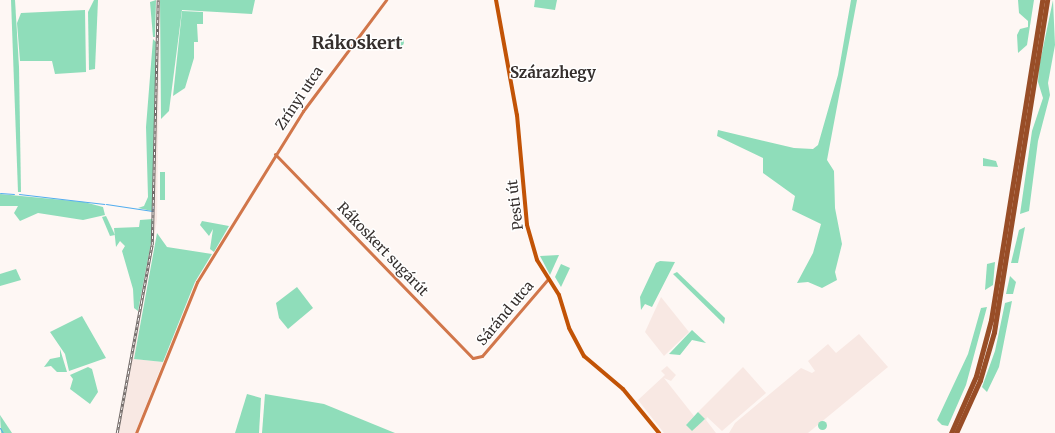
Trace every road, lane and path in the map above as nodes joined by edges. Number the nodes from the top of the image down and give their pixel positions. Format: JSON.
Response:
{"nodes":[{"id":1,"x":386,"y":0,"type":"edge"},
{"id":2,"x":496,"y":0,"type":"edge"},
{"id":3,"x":1042,"y":0,"type":"edge"},
{"id":4,"x":1047,"y":0,"type":"edge"},
{"id":5,"x":275,"y":154,"type":"junction"},
{"id":6,"x":548,"y":279,"type":"junction"},
{"id":7,"x":476,"y":358,"type":"joint"},
{"id":8,"x":954,"y":432,"type":"edge"},
{"id":9,"x":136,"y":433,"type":"edge"},
{"id":10,"x":659,"y":433,"type":"edge"}],
"edges":[{"from":1,"to":5,"type":"main road","name":"Zrínyi utca"},
{"from":2,"to":6,"type":"main road","name":"Pesti út"},
{"from":3,"to":8,"type":"highway"},
{"from":4,"to":8,"type":"highway"},
{"from":5,"to":7,"type":"main road","name":"Rákoskert sugárút"},
{"from":5,"to":9,"type":"main road","name":"Zrínyi utca"},
{"from":6,"to":7,"type":"main road","name":"Sáránd utca"},
{"from":6,"to":10,"type":"main road","name":"Pesti út"}]}
